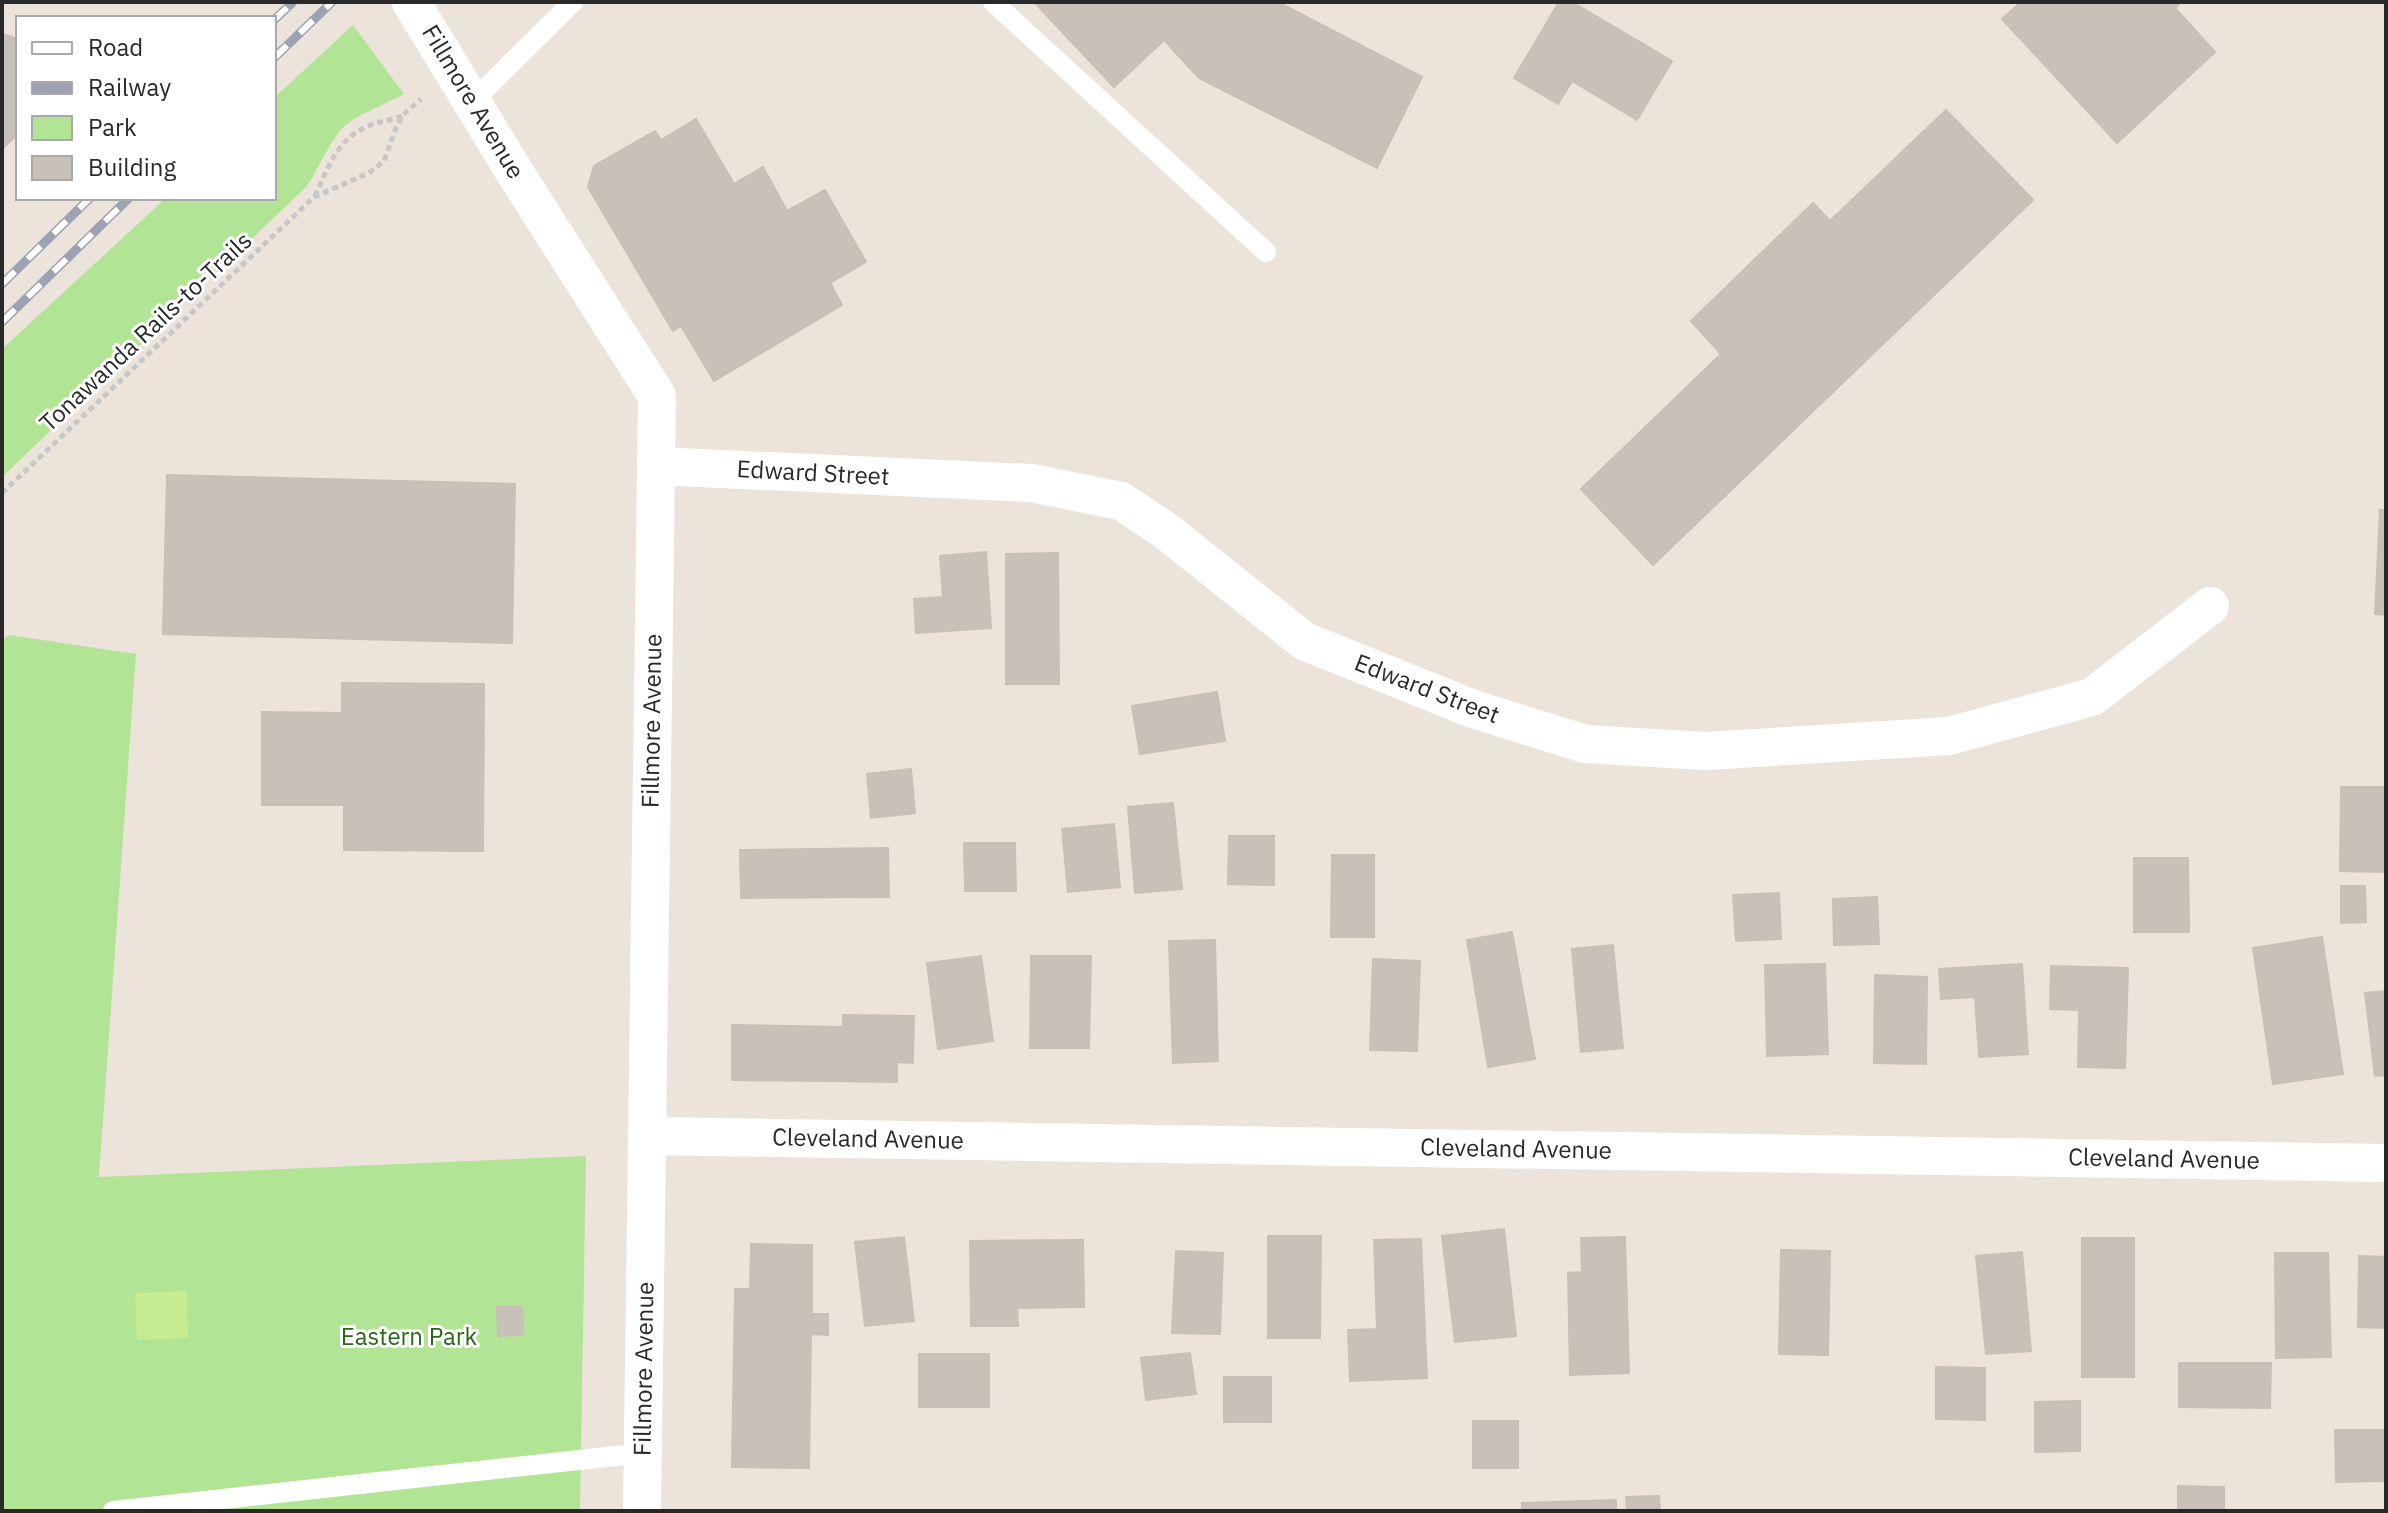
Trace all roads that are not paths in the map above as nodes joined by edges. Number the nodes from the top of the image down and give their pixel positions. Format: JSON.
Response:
{"nodes":[{"id":1,"x":411,"y":2,"type":"edge"},
{"id":2,"x":573,"y":2,"type":"edge"},
{"id":3,"x":993,"y":2,"type":"edge"},
{"id":4,"x":472,"y":102,"type":"junction"},
{"id":5,"x":1266,"y":252,"type":"dead end"},
{"id":6,"x":656,"y":466,"type":"junction"},
{"id":7,"x":2210,"y":606,"type":"dead end"},
{"id":8,"x":647,"y":1136,"type":"junction"},
{"id":9,"x":2386,"y":1163,"type":"edge"},
{"id":10,"x":643,"y":1453,"type":"junction"},
{"id":11,"x":113,"y":1511,"type":"edge"},
{"id":12,"x":642,"y":1511,"type":"edge"}],
"edges":[{"from":1,"to":4,"type":"street","name":"Fillmore Avenue"},
{"from":2,"to":4,"type":"lane"},
{"from":3,"to":5,"type":"lane"},
{"from":4,"to":6,"type":"street","name":"Fillmore Avenue"},
{"from":6,"to":7,"type":"street","name":"Edward Street"},
{"from":6,"to":8,"type":"street","name":"Fillmore Avenue"},
{"from":8,"to":9,"type":"street","name":"Cleveland Avenue"},
{"from":8,"to":10,"type":"street","name":"Fillmore Avenue"},
{"from":10,"to":11,"type":"lane"},
{"from":10,"to":12,"type":"street","name":"Fillmore Avenue"}]}
